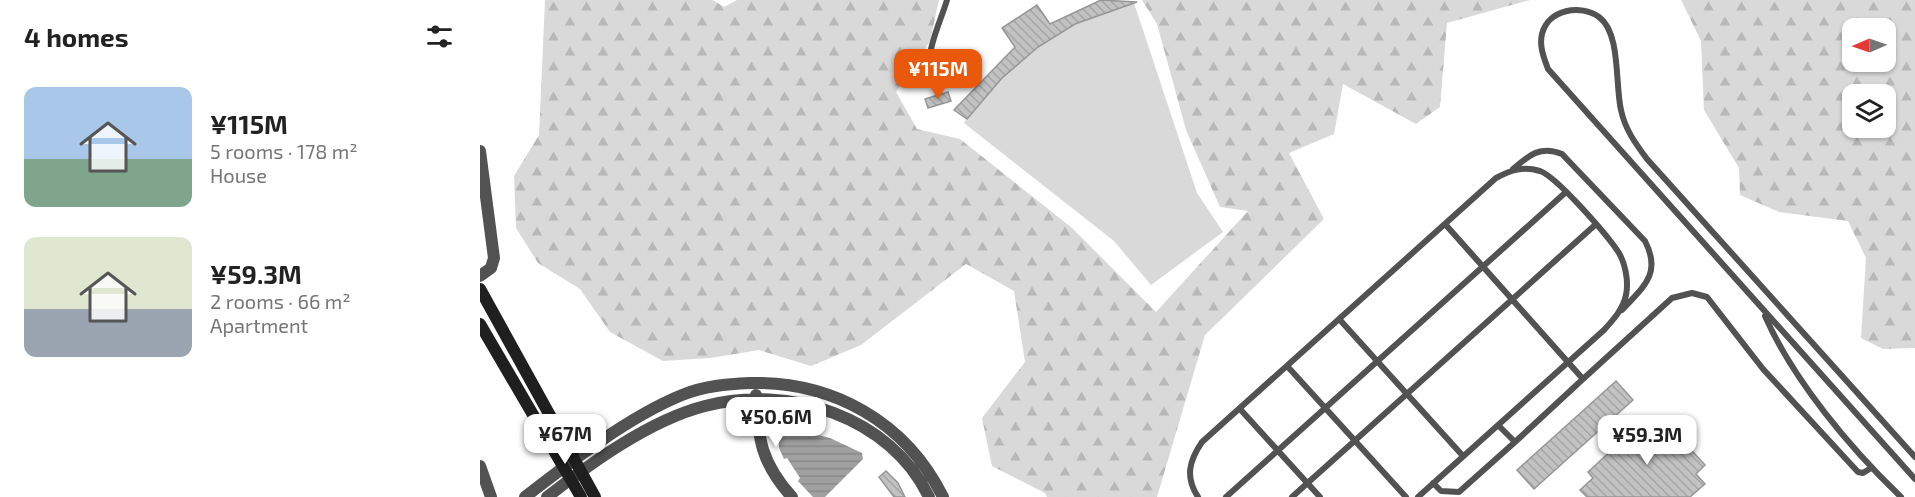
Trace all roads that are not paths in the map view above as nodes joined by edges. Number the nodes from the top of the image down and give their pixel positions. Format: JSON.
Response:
{"nodes":[{"id":1,"x":947,"y":0,"type":"edge"},
{"id":2,"x":975,"y":57,"type":"dead end"},
{"id":3,"x":480,"y":151,"type":"edge"},
{"id":4,"x":1513,"y":169,"type":"junction"},
{"id":5,"x":1566,"y":192,"type":"junction"},
{"id":6,"x":483,"y":202,"type":"edge"},
{"id":7,"x":1446,"y":224,"type":"junction"},
{"id":8,"x":1595,"y":225,"type":"junction"},
{"id":9,"x":1484,"y":266,"type":"junction"},
{"id":10,"x":480,"y":276,"type":"edge"},
{"id":11,"x":480,"y":289,"type":"edge"},
{"id":12,"x":1512,"y":299,"type":"junction"},
{"id":13,"x":1762,"y":310,"type":"junction"},
{"id":14,"x":1619,"y":312,"type":"junction"},
{"id":15,"x":1340,"y":320,"type":"junction"},
{"id":16,"x":480,"y":324,"type":"edge"},
{"id":17,"x":1377,"y":361,"type":"junction"},
{"id":18,"x":1569,"y":362,"type":"junction"},
{"id":19,"x":1288,"y":367,"type":"junction"},
{"id":20,"x":1583,"y":379,"type":"junction"},
{"id":21,"x":756,"y":383,"type":"junction"},
{"id":22,"x":1407,"y":394,"type":"junction"},
{"id":23,"x":757,"y":401,"type":"junction"},
{"id":24,"x":1240,"y":408,"type":"junction"},
{"id":25,"x":1325,"y":408,"type":"junction"},
{"id":26,"x":1498,"y":425,"type":"junction"},
{"id":27,"x":1355,"y":441,"type":"junction"},
{"id":28,"x":1515,"y":442,"type":"junction"},
{"id":29,"x":1278,"y":451,"type":"junction"},
{"id":30,"x":1463,"y":456,"type":"junction"},
{"id":31,"x":1915,"y":457,"type":"edge"},
{"id":32,"x":480,"y":466,"type":"edge"},
{"id":33,"x":1871,"y":468,"type":"junction"},
{"id":34,"x":1915,"y":479,"type":"edge"},
{"id":35,"x":1307,"y":483,"type":"junction"},
{"id":36,"x":1433,"y":483,"type":"junction"},
{"id":37,"x":491,"y":497,"type":"edge"},
{"id":38,"x":525,"y":497,"type":"edge"},
{"id":39,"x":547,"y":497,"type":"edge"},
{"id":40,"x":581,"y":497,"type":"edge"},
{"id":41,"x":595,"y":497,"type":"edge"},
{"id":42,"x":792,"y":497,"type":"edge"},
{"id":43,"x":929,"y":497,"type":"edge"},
{"id":44,"x":943,"y":497,"type":"edge"},
{"id":45,"x":1198,"y":497,"type":"edge"},
{"id":46,"x":1226,"y":497,"type":"edge"},
{"id":47,"x":1292,"y":497,"type":"edge"},
{"id":48,"x":1320,"y":497,"type":"edge"},
{"id":49,"x":1406,"y":497,"type":"edge"},
{"id":50,"x":1418,"y":497,"type":"edge"},
{"id":51,"x":1901,"y":497,"type":"edge"}],
"edges":[{"from":1,"to":2,"type":"lane"},
{"from":3,"to":6,"type":"street"},
{"from":4,"to":5,"type":"lane"},
{"from":4,"to":7,"type":"lane"},
{"from":4,"to":14,"type":"lane"},
{"from":5,"to":8,"type":"lane"},
{"from":5,"to":9,"type":"lane"},
{"from":6,"to":10,"type":"street"},
{"from":7,"to":9,"type":"lane"},
{"from":7,"to":15,"type":"lane"},
{"from":8,"to":12,"type":"lane"},
{"from":8,"to":14,"type":"lane"},
{"from":9,"to":12,"type":"lane"},
{"from":9,"to":17,"type":"lane"},
{"from":11,"to":41,"type":"main road"},
{"from":12,"to":18,"type":"lane"},
{"from":12,"to":22,"type":"lane"},
{"from":13,"to":31,"type":"lane"},
{"from":13,"to":33,"type":"lane"},
{"from":13,"to":34,"type":"lane"},
{"from":14,"to":18,"type":"lane"},
{"from":15,"to":17,"type":"lane"},
{"from":15,"to":19,"type":"lane"},
{"from":16,"to":40,"type":"main road"},
{"from":17,"to":22,"type":"lane"},
{"from":17,"to":25,"type":"lane"},
{"from":18,"to":20,"type":"lane"},
{"from":18,"to":26,"type":"lane"},
{"from":19,"to":24,"type":"lane"},
{"from":19,"to":25,"type":"lane"},
{"from":20,"to":28,"type":"lane"},
{"from":20,"to":33,"type":"lane"},
{"from":21,"to":23,"type":"street"},
{"from":21,"to":38,"type":"street"},
{"from":21,"to":44,"type":"street"},
{"from":22,"to":27,"type":"lane"},
{"from":22,"to":30,"type":"lane"},
{"from":23,"to":39,"type":"street"},
{"from":23,"to":42,"type":"street"},
{"from":23,"to":43,"type":"street"},
{"from":24,"to":29,"type":"lane"},
{"from":24,"to":45,"type":"lane"},
{"from":25,"to":27,"type":"lane"},
{"from":25,"to":29,"type":"lane"},
{"from":26,"to":28,"type":"lane"},
{"from":26,"to":30,"type":"lane"},
{"from":27,"to":35,"type":"lane"},
{"from":27,"to":49,"type":"lane"},
{"from":28,"to":36,"type":"lane"},
{"from":29,"to":35,"type":"lane"},
{"from":29,"to":46,"type":"lane"},
{"from":30,"to":36,"type":"lane"},
{"from":32,"to":37,"type":"street"},
{"from":33,"to":51,"type":"lane"},
{"from":35,"to":47,"type":"lane"},
{"from":35,"to":48,"type":"lane"},
{"from":36,"to":50,"type":"lane"}]}
